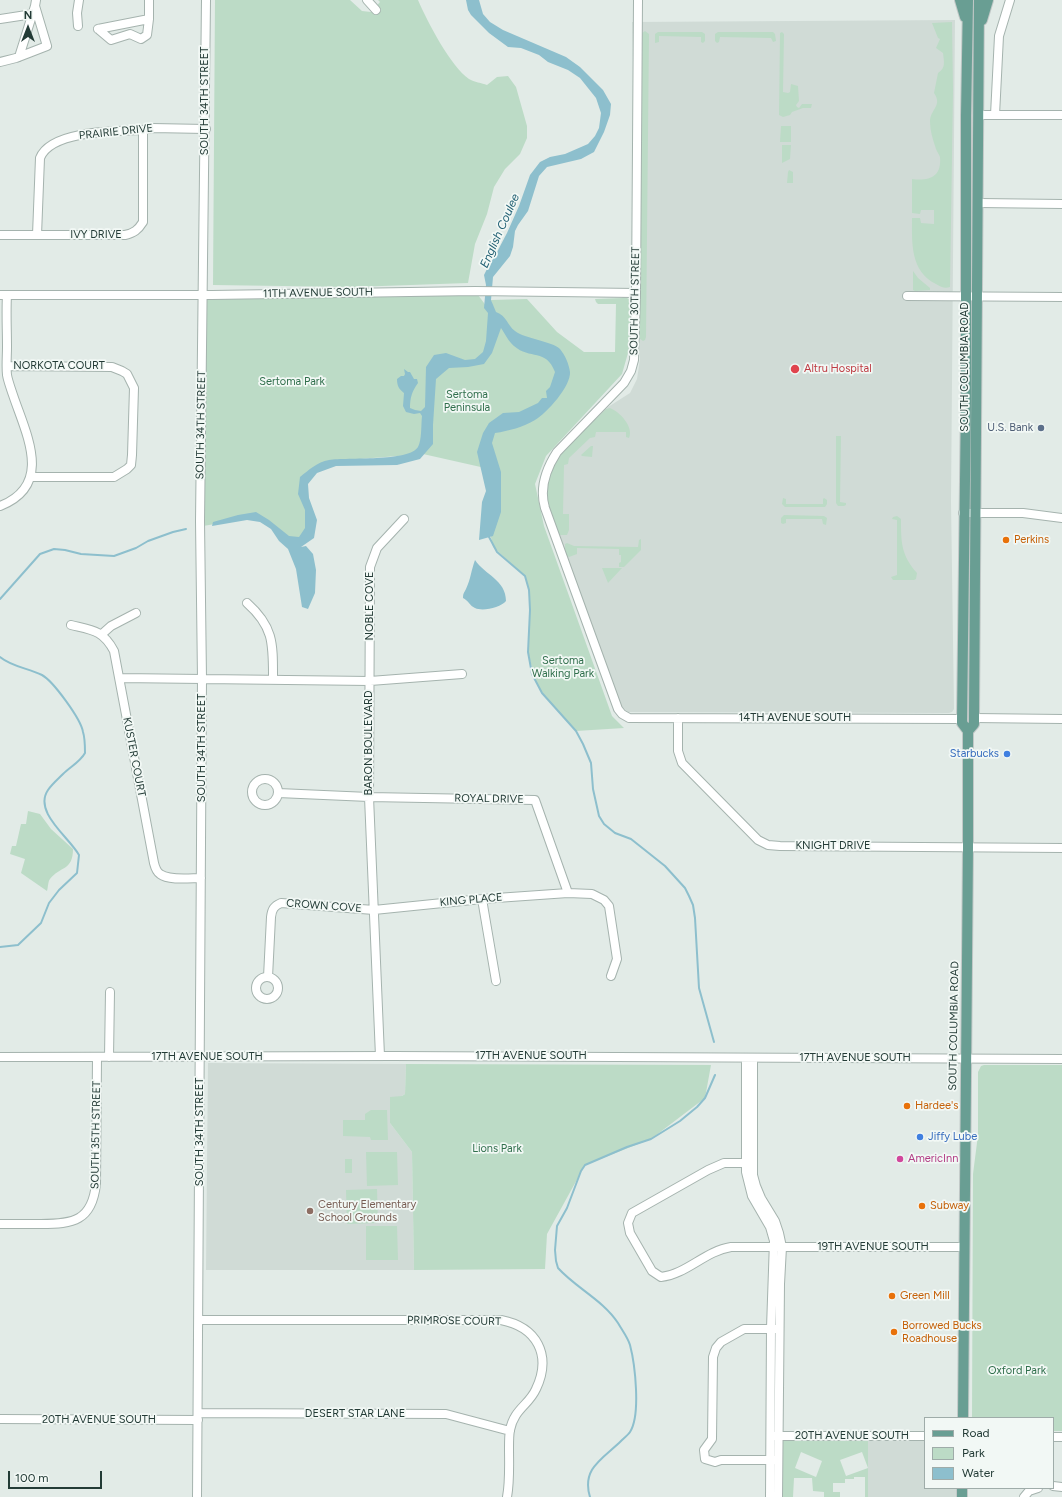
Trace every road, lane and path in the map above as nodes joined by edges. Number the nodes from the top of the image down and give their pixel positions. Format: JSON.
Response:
{"nodes":[{"id":1,"x":79,"y":0,"type":"edge"},
{"id":2,"x":149,"y":0,"type":"edge"},
{"id":3,"x":206,"y":0,"type":"edge"},
{"id":4,"x":367,"y":0,"type":"edge"},
{"id":5,"x":638,"y":0,"type":"edge"},
{"id":6,"x":960,"y":0,"type":"edge"},
{"id":7,"x":968,"y":0,"type":"edge"},
{"id":8,"x":979,"y":0,"type":"edge"},
{"id":9,"x":988,"y":0,"type":"edge"},
{"id":10,"x":1010,"y":0,"type":"edge"},
{"id":11,"x":35,"y":7,"type":"edge"},
{"id":12,"x":376,"y":10,"type":"dead end"},
{"id":13,"x":149,"y":18,"type":"junction"},
{"id":14,"x":0,"y":19,"type":"edge"},
{"id":15,"x":78,"y":26,"type":"dead end"},
{"id":16,"x":979,"y":31,"type":"junction"},
{"id":17,"x":968,"y":32,"type":"junction"},
{"id":18,"x":19,"y":57,"type":"junction"},
{"id":19,"x":0,"y":62,"type":"edge"},
{"id":20,"x":967,"y":88,"type":"junction"},
{"id":21,"x":979,"y":115,"type":"junction"},
{"id":22,"x":994,"y":115,"type":"junction"},
{"id":23,"x":1062,"y":115,"type":"edge"},
{"id":24,"x":206,"y":128,"type":"junction"},
{"id":25,"x":143,"y":130,"type":"junction"},
{"id":26,"x":979,"y":204,"type":"junction"},
{"id":27,"x":1062,"y":204,"type":"edge"},
{"id":28,"x":0,"y":235,"type":"edge"},
{"id":29,"x":37,"y":235,"type":"junction"},
{"id":30,"x":636,"y":293,"type":"junction"},
{"id":31,"x":3,"y":295,"type":"edge"},
{"id":32,"x":202,"y":295,"type":"junction"},
{"id":33,"x":907,"y":296,"type":"dead end"},
{"id":34,"x":978,"y":297,"type":"junction"},
{"id":35,"x":1062,"y":297,"type":"edge"},
{"id":36,"x":965,"y":298,"type":"junction"},
{"id":37,"x":7,"y":366,"type":"junction"},
{"id":38,"x":31,"y":477,"type":"junction"},
{"id":39,"x":0,"y":506,"type":"edge"},
{"id":40,"x":963,"y":513,"type":"junction"},
{"id":41,"x":976,"y":513,"type":"junction"},
{"id":42,"x":1062,"y":518,"type":"edge"},
{"id":43,"x":404,"y":520,"type":"dead end"},
{"id":44,"x":246,"y":603,"type":"dead end"},
{"id":45,"x":136,"y":613,"type":"dead end"},
{"id":46,"x":71,"y":625,"type":"dead end"},
{"id":47,"x":102,"y":634,"type":"junction"},
{"id":48,"x":462,"y":674,"type":"dead end"},
{"id":49,"x":120,"y":678,"type":"junction"},
{"id":50,"x":202,"y":679,"type":"junction"},
{"id":51,"x":273,"y":679,"type":"junction"},
{"id":52,"x":370,"y":680,"type":"junction"},
{"id":53,"x":963,"y":686,"type":"junction"},
{"id":54,"x":629,"y":718,"type":"joint"},
{"id":55,"x":678,"y":718,"type":"junction"},
{"id":56,"x":974,"y":718,"type":"junction"},
{"id":57,"x":962,"y":719,"type":"junction"},
{"id":58,"x":1062,"y":719,"type":"edge"},
{"id":59,"x":968,"y":731,"type":"junction"},
{"id":60,"x":278,"y":794,"type":"dead end"},
{"id":61,"x":369,"y":797,"type":"junction"},
{"id":62,"x":968,"y":847,"type":"junction"},
{"id":63,"x":1062,"y":848,"type":"edge"},
{"id":64,"x":201,"y":878,"type":"junction"},
{"id":65,"x":568,"y":893,"type":"junction"},
{"id":66,"x":482,"y":899,"type":"junction"},
{"id":67,"x":374,"y":910,"type":"junction"},
{"id":68,"x":611,"y":976,"type":"dead end"},
{"id":69,"x":268,"y":977,"type":"dead end"},
{"id":70,"x":496,"y":981,"type":"dead end"},
{"id":71,"x":110,"y":992,"type":"dead end"},
{"id":72,"x":380,"y":1056,"type":"junction"},
{"id":73,"x":0,"y":1057,"type":"edge"},
{"id":74,"x":97,"y":1057,"type":"junction"},
{"id":75,"x":109,"y":1057,"type":"junction"},
{"id":76,"x":200,"y":1057,"type":"junction"},
{"id":77,"x":966,"y":1057,"type":"junction"},
{"id":78,"x":749,"y":1058,"type":"junction"},
{"id":79,"x":1062,"y":1059,"type":"edge"},
{"id":80,"x":749,"y":1163,"type":"junction"},
{"id":81,"x":0,"y":1224,"type":"edge"},
{"id":82,"x":777,"y":1247,"type":"junction"},
{"id":83,"x":964,"y":1247,"type":"junction"},
{"id":84,"x":198,"y":1320,"type":"junction"},
{"id":85,"x":775,"y":1328,"type":"junction"},
{"id":86,"x":198,"y":1417,"type":"junction"},
{"id":87,"x":963,"y":1417,"type":"edge"},
{"id":88,"x":0,"y":1419,"type":"edge"},
{"id":89,"x":510,"y":1431,"type":"junction"},
{"id":90,"x":774,"y":1436,"type":"junction"},
{"id":91,"x":924,"y":1436,"type":"edge"},
{"id":92,"x":774,"y":1460,"type":"junction"},
{"id":93,"x":1035,"y":1489,"type":"edge"},
{"id":94,"x":197,"y":1497,"type":"edge"},
{"id":95,"x":506,"y":1497,"type":"edge"},
{"id":96,"x":770,"y":1497,"type":"edge"},
{"id":97,"x":778,"y":1497,"type":"edge"},
{"id":98,"x":1024,"y":1497,"type":"edge"}],
"edges":[{"from":1,"to":15,"type":"street"},
{"from":2,"to":13,"type":"street"},
{"from":3,"to":24,"type":"street","name":"SOUTH 34TH STREET"},
{"from":4,"to":12,"type":"street"},
{"from":5,"to":30,"type":"street","name":"SOUTH 30TH STREET"},
{"from":6,"to":17,"type":"main road"},
{"from":7,"to":17,"type":"main road","name":"SOUTH COLUMBIA ROAD"},
{"from":8,"to":16,"type":"main road","name":"SOUTH COLUMBIA ROAD"},
{"from":9,"to":16,"type":"main road"},
{"from":10,"to":22,"type":"street"},
{"from":11,"to":14,"type":"street"},
{"from":11,"to":18,"type":"street"},
{"from":11,"to":18,"type":"street"},
{"from":13,"to":13,"type":"street"},
{"from":16,"to":21,"type":"main road","name":"SOUTH COLUMBIA ROAD"},
{"from":17,"to":20,"type":"main road","name":"SOUTH COLUMBIA ROAD"},
{"from":18,"to":19,"type":"street"},
{"from":20,"to":21,"type":"main road"},
{"from":20,"to":36,"type":"main road","name":"SOUTH COLUMBIA ROAD"},
{"from":21,"to":22,"type":"street"},
{"from":21,"to":26,"type":"main road","name":"SOUTH COLUMBIA ROAD"},
{"from":22,"to":23,"type":"street"},
{"from":24,"to":25,"type":"street","name":"PRAIRIE DRIVE"},
{"from":24,"to":32,"type":"street","name":"SOUTH 34TH STREET"},
{"from":25,"to":29,"type":"street","name":"PRAIRIE DRIVE"},
{"from":25,"to":29,"type":"street","name":"IVY DRIVE"},
{"from":26,"to":27,"type":"street"},
{"from":26,"to":34,"type":"main road","name":"SOUTH COLUMBIA ROAD"},
{"from":28,"to":29,"type":"street","name":"IVY DRIVE"},
{"from":30,"to":32,"type":"street","name":"11TH AVENUE SOUTH"},
{"from":30,"to":54,"type":"street","name":"SOUTH 30TH STREET"},
{"from":31,"to":32,"type":"street","name":"11TH AVENUE SOUTH"},
{"from":31,"to":37,"type":"street"},
{"from":32,"to":50,"type":"street","name":"SOUTH 34TH STREET"},
{"from":33,"to":36,"type":"street"},
{"from":34,"to":35,"type":"street"},
{"from":34,"to":36,"type":"street"},
{"from":34,"to":41,"type":"main road","name":"SOUTH COLUMBIA ROAD"},
{"from":36,"to":40,"type":"main road","name":"SOUTH COLUMBIA ROAD"},
{"from":37,"to":38,"type":"street"},
{"from":37,"to":38,"type":"street","name":"NORKOTA COURT"},
{"from":38,"to":39,"type":"street"},
{"from":40,"to":41,"type":"street"},
{"from":40,"to":53,"type":"main road","name":"SOUTH COLUMBIA ROAD"},
{"from":41,"to":42,"type":"street"},
{"from":41,"to":56,"type":"main road","name":"SOUTH COLUMBIA ROAD"},
{"from":43,"to":52,"type":"street","name":"NOBLE COVE"},
{"from":44,"to":51,"type":"street"},
{"from":45,"to":47,"type":"street"},
{"from":46,"to":47,"type":"street"},
{"from":47,"to":49,"type":"street","name":"KUSTER COURT"},
{"from":48,"to":52,"type":"street"},
{"from":49,"to":50,"type":"street","name":"BARON BOULEVARD"},
{"from":49,"to":64,"type":"street","name":"KUSTER COURT"},
{"from":50,"to":51,"type":"street","name":"BARON BOULEVARD"},
{"from":50,"to":64,"type":"street","name":"SOUTH 34TH STREET"},
{"from":51,"to":52,"type":"street","name":"BARON BOULEVARD"},
{"from":52,"to":61,"type":"street","name":"BARON BOULEVARD"},
{"from":53,"to":56,"type":"main road"},
{"from":53,"to":57,"type":"main road","name":"SOUTH COLUMBIA ROAD"},
{"from":54,"to":55,"type":"street","name":"14TH AVENUE SOUTH"},
{"from":55,"to":57,"type":"street","name":"14TH AVENUE SOUTH"},
{"from":55,"to":62,"type":"street","name":"KNIGHT DRIVE"},
{"from":56,"to":58,"type":"street"},
{"from":56,"to":59,"type":"main road","name":"SOUTH COLUMBIA ROAD"},
{"from":57,"to":59,"type":"main road","name":"SOUTH COLUMBIA ROAD"},
{"from":59,"to":62,"type":"main road","name":"SOUTH COLUMBIA ROAD"},
{"from":60,"to":61,"type":"street"},
{"from":61,"to":65,"type":"street","name":"ROYAL DRIVE"},
{"from":61,"to":67,"type":"street","name":"BARON BOULEVARD"},
{"from":62,"to":63,"type":"street","name":"KNIGHT DRIVE"},
{"from":62,"to":77,"type":"main road","name":"SOUTH COLUMBIA ROAD"},
{"from":64,"to":76,"type":"street","name":"SOUTH 34TH STREET"},
{"from":65,"to":66,"type":"street","name":"KING PLACE"},
{"from":65,"to":68,"type":"street","name":"KING PLACE"},
{"from":66,"to":67,"type":"street","name":"KING PLACE"},
{"from":66,"to":70,"type":"street"},
{"from":67,"to":69,"type":"street","name":"CROWN COVE"},
{"from":67,"to":72,"type":"street","name":"BARON BOULEVARD"},
{"from":71,"to":75,"type":"street"},
{"from":72,"to":76,"type":"street","name":"17TH AVENUE SOUTH"},
{"from":72,"to":78,"type":"street","name":"17TH AVENUE SOUTH"},
{"from":73,"to":74,"type":"street","name":"17TH AVENUE SOUTH"},
{"from":74,"to":75,"type":"street","name":"17TH AVENUE SOUTH"},
{"from":74,"to":81,"type":"street","name":"SOUTH 35TH STREET"},
{"from":75,"to":76,"type":"street","name":"17TH AVENUE SOUTH"},
{"from":76,"to":84,"type":"street","name":"SOUTH 34TH STREET"},
{"from":77,"to":78,"type":"street","name":"17TH AVENUE SOUTH"},
{"from":77,"to":79,"type":"street","name":"17TH AVENUE SOUTH"},
{"from":77,"to":83,"type":"main road","name":"SOUTH COLUMBIA ROAD"},
{"from":78,"to":80,"type":"street"},
{"from":80,"to":82,"type":"street"},
{"from":80,"to":82,"type":"street","name":"19TH AVENUE SOUTH"},
{"from":82,"to":83,"type":"street","name":"19TH AVENUE SOUTH"},
{"from":82,"to":85,"type":"street"},
{"from":83,"to":87,"type":"main road","name":"SOUTH COLUMBIA ROAD"},
{"from":84,"to":86,"type":"street","name":"SOUTH 34TH STREET"},
{"from":84,"to":89,"type":"street","name":"PRIMROSE COURT"},
{"from":85,"to":90,"type":"street"},
{"from":85,"to":92,"type":"street"},
{"from":86,"to":88,"type":"street","name":"20TH AVENUE SOUTH"},
{"from":86,"to":89,"type":"street","name":"DESERT STAR LANE"},
{"from":86,"to":94,"type":"street","name":"SOUTH 34TH STREET"},
{"from":89,"to":95,"type":"street","name":"PRIMROSE COURT"},
{"from":90,"to":91,"type":"street","name":"20TH AVENUE SOUTH"},
{"from":90,"to":92,"type":"street"},
{"from":92,"to":96,"type":"street"},
{"from":92,"to":97,"type":"street"},
{"from":93,"to":98,"type":"street"}]}
